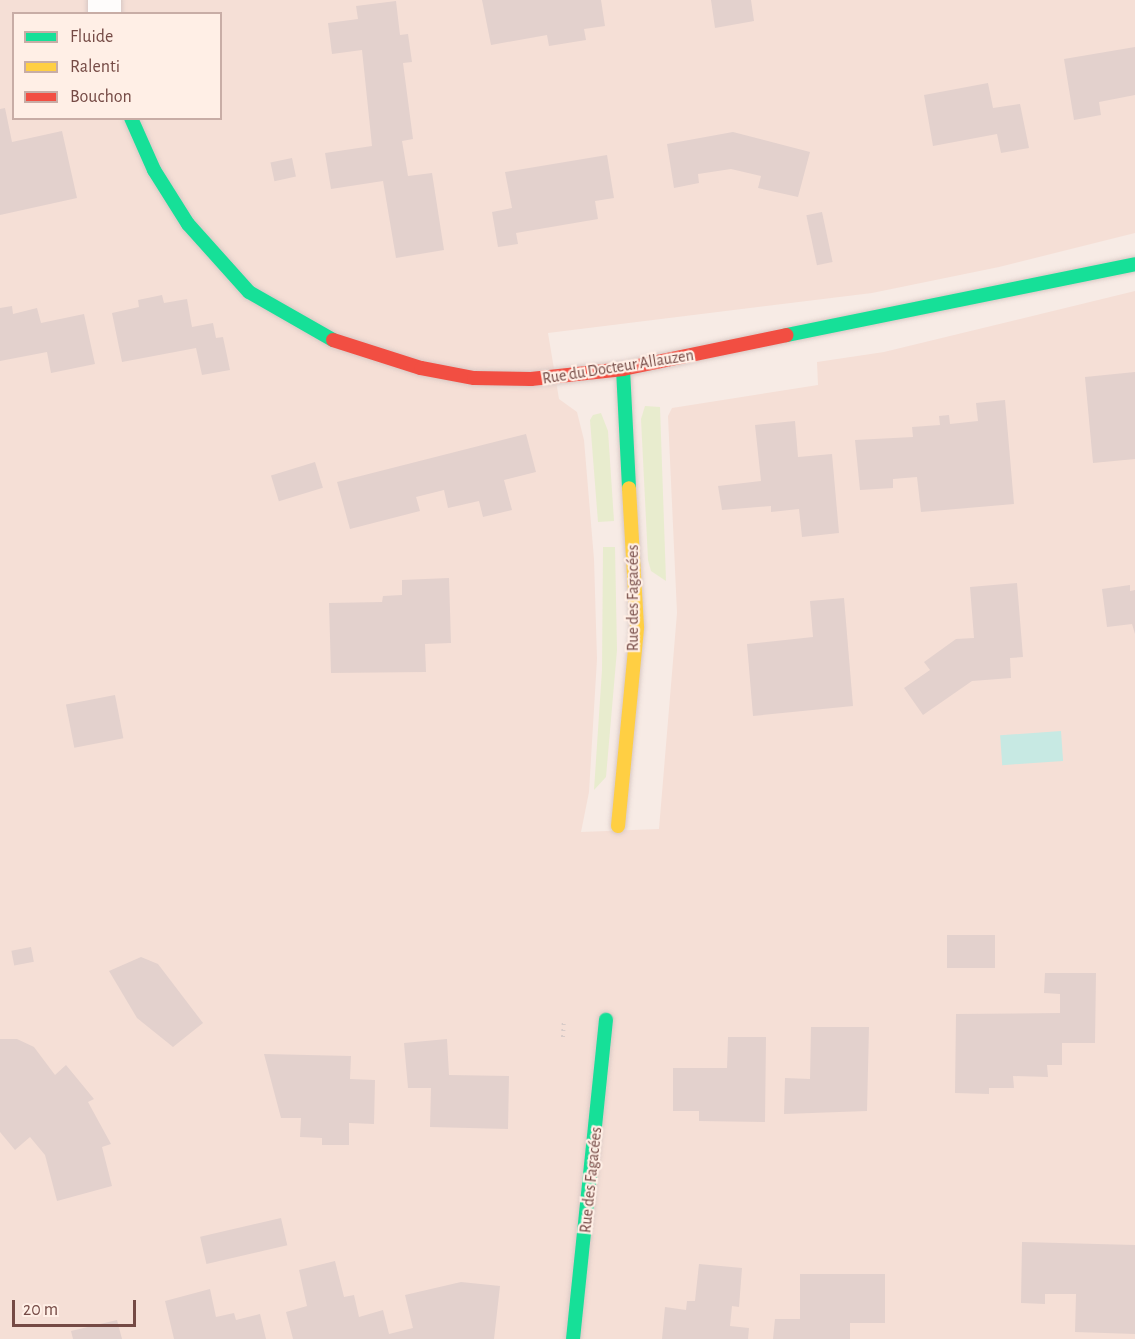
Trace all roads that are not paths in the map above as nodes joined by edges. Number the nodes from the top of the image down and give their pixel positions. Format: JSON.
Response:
{"nodes":[{"id":1,"x":132,"y":120,"type":"edge"},
{"id":2,"x":1135,"y":264,"type":"edge"},
{"id":3,"x":623,"y":369,"type":"junction"},
{"id":4,"x":618,"y":826,"type":"dead end"},
{"id":5,"x":606,"y":1020,"type":"dead end"},
{"id":6,"x":573,"y":1339,"type":"edge"}],
"edges":[{"from":1,"to":3,"type":"street","name":"Rue du Docteur Allauzen"},
{"from":2,"to":3,"type":"street","name":"Rue du Docteur Allauzen"},
{"from":3,"to":4,"type":"street","name":"Rue des Fagacées"},
{"from":5,"to":6,"type":"street","name":"Rue des Fagacées"}]}
